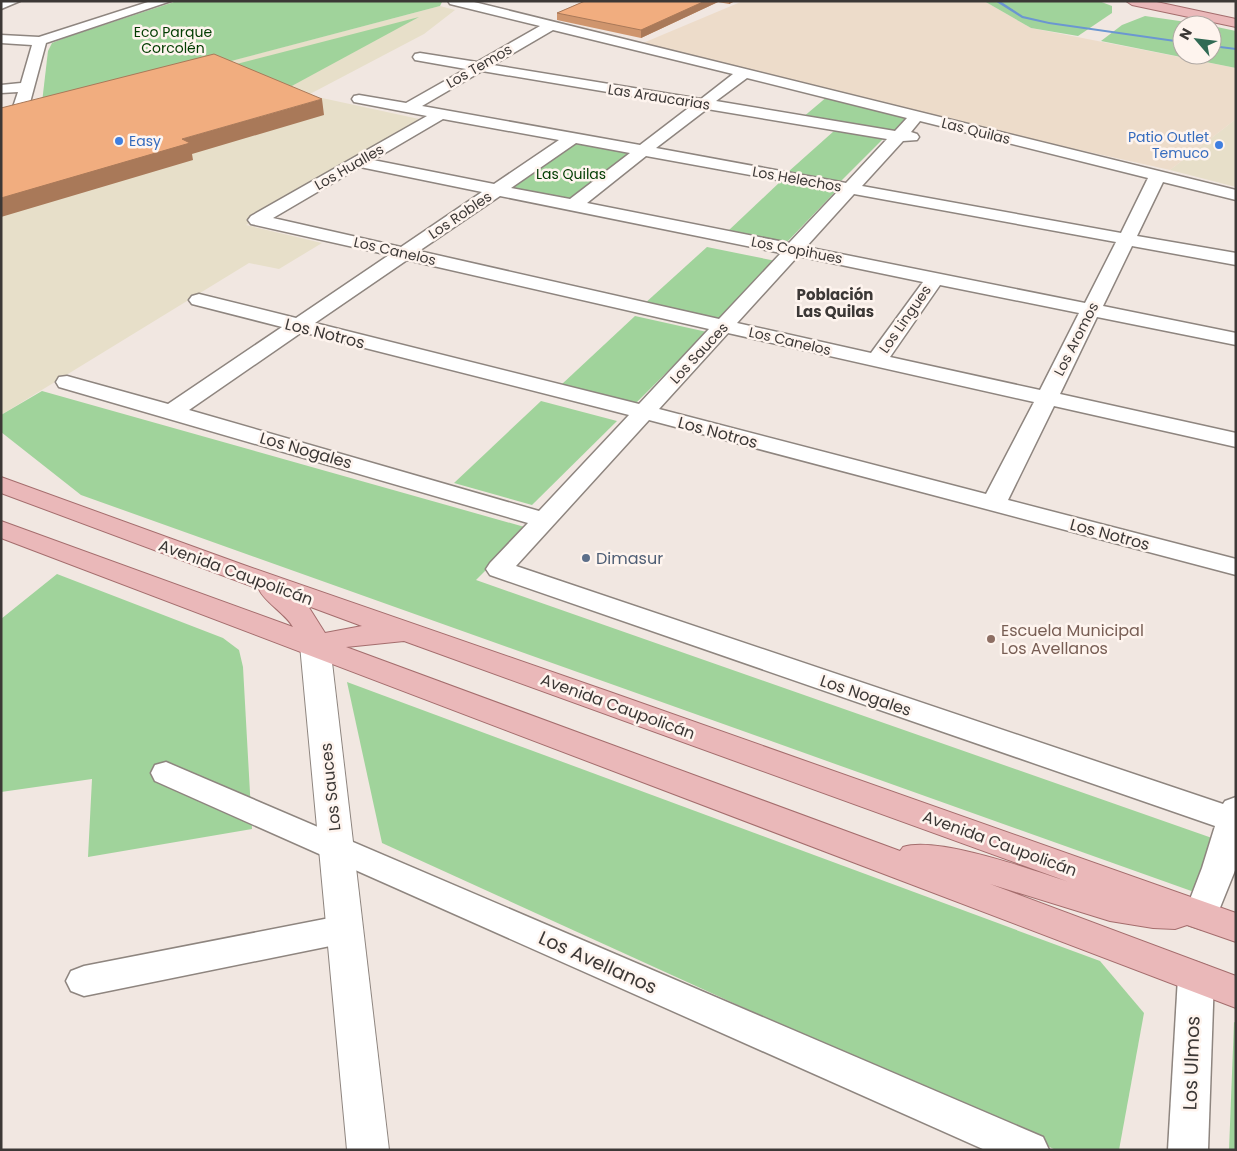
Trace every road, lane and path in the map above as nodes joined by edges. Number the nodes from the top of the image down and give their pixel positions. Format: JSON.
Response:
{"nodes":[{"id":1,"x":14,"y":1,"type":"edge"},
{"id":2,"x":165,"y":1,"type":"edge"},
{"id":3,"x":454,"y":1,"type":"edge"},
{"id":4,"x":1132,"y":1,"type":"edge"},
{"id":5,"x":1173,"y":1,"type":"edge"},
{"id":6,"x":113,"y":3,"type":"dead end"},
{"id":7,"x":1,"y":5,"type":"edge"},
{"id":8,"x":139,"y":9,"type":"junction"},
{"id":9,"x":1236,"y":14,"type":"edge"},
{"id":10,"x":1236,"y":23,"type":"edge"},
{"id":11,"x":552,"y":25,"type":"junction"},
{"id":12,"x":1,"y":39,"type":"edge"},
{"id":13,"x":40,"y":41,"type":"junction"},
{"id":14,"x":420,"y":58,"type":"dead end"},
{"id":15,"x":478,"y":67,"type":"junction"},
{"id":16,"x":744,"y":73,"type":"junction"},
{"id":17,"x":26,"y":87,"type":"junction"},
{"id":18,"x":1,"y":89,"type":"edge"},
{"id":19,"x":359,"y":99,"type":"dead end"},
{"id":20,"x":703,"y":104,"type":"junction"},
{"id":21,"x":408,"y":108,"type":"junction"},
{"id":22,"x":20,"y":110,"type":"edge"},
{"id":23,"x":441,"y":114,"type":"junction"},
{"id":24,"x":917,"y":116,"type":"junction"},
{"id":25,"x":939,"y":121,"type":"junction"},
{"id":26,"x":898,"y":136,"type":"junction"},
{"id":27,"x":573,"y":138,"type":"junction"},
{"id":28,"x":643,"y":151,"type":"junction"},
{"id":29,"x":359,"y":162,"type":"junction"},
{"id":30,"x":1158,"y":176,"type":"junction"},
{"id":31,"x":850,"y":188,"type":"junction"},
{"id":32,"x":498,"y":190,"type":"junction"},
{"id":33,"x":1236,"y":195,"type":"edge"},
{"id":34,"x":573,"y":205,"type":"junction"},
{"id":35,"x":257,"y":220,"type":"joint"},
{"id":36,"x":1127,"y":239,"type":"junction"},
{"id":37,"x":794,"y":249,"type":"junction"},
{"id":38,"x":405,"y":253,"type":"junction"},
{"id":39,"x":1236,"y":259,"type":"edge"},
{"id":40,"x":935,"y":278,"type":"junction"},
{"id":41,"x":199,"y":300,"type":"dead end"},
{"id":42,"x":1092,"y":310,"type":"junction"},
{"id":43,"x":298,"y":326,"type":"junction"},
{"id":44,"x":723,"y":326,"type":"junction"},
{"id":45,"x":1236,"y":339,"type":"edge"},
{"id":46,"x":876,"y":361,"type":"junction"},
{"id":47,"x":67,"y":382,"type":"dead end"},
{"id":48,"x":1046,"y":398,"type":"junction"},
{"id":49,"x":173,"y":411,"type":"junction"},
{"id":50,"x":644,"y":412,"type":"junction"},
{"id":51,"x":1236,"y":440,"type":"edge"},
{"id":52,"x":1,"y":484,"type":"edge"},
{"id":53,"x":994,"y":503,"type":"junction"},
{"id":54,"x":545,"y":520,"type":"junction"},
{"id":55,"x":4,"y":531,"type":"edge"},
{"id":56,"x":1236,"y":567,"type":"edge"},
{"id":57,"x":500,"y":569,"type":"joint"},
{"id":58,"x":244,"y":575,"type":"junction"},
{"id":59,"x":416,"y":636,"type":"junction"},
{"id":60,"x":315,"y":645,"type":"junction"},
{"id":61,"x":166,"y":773,"type":"dead end"},
{"id":62,"x":1234,"y":815,"type":"edge"},
{"id":63,"x":847,"y":844,"type":"junction"},
{"id":64,"x":336,"y":848,"type":"junction"},
{"id":65,"x":1201,"y":915,"type":"junction"},
{"id":66,"x":1236,"y":928,"type":"edge"},
{"id":67,"x":345,"y":929,"type":"junction"},
{"id":68,"x":1196,"y":977,"type":"junction"},
{"id":69,"x":84,"y":981,"type":"dead end"},
{"id":70,"x":1236,"y":992,"type":"edge"},
{"id":71,"x":368,"y":1150,"type":"edge"},
{"id":72,"x":1029,"y":1150,"type":"edge"},
{"id":73,"x":1188,"y":1150,"type":"edge"}],
"edges":[{"from":1,"to":7,"type":"street"},
{"from":2,"to":8,"type":"street"},
{"from":3,"to":11,"type":"street","name":"Las Quilas"},
{"from":4,"to":10,"type":"main road"},
{"from":5,"to":9,"type":"main road"},
{"from":6,"to":8,"type":"street"},
{"from":8,"to":13,"type":"street"},
{"from":11,"to":15,"type":"street","name":"Los Temos"},
{"from":11,"to":16,"type":"street","name":"Las Quilas"},
{"from":12,"to":13,"type":"street"},
{"from":13,"to":17,"type":"street"},
{"from":14,"to":15,"type":"street","name":"Las Araucarias"},
{"from":15,"to":20,"type":"street","name":"Las Araucarias"},
{"from":15,"to":21,"type":"street","name":"Los Temos"},
{"from":16,"to":20,"type":"street"},
{"from":16,"to":24,"type":"street","name":"Las Quilas"},
{"from":17,"to":18,"type":"street"},
{"from":17,"to":22,"type":"street"},
{"from":19,"to":21,"type":"street","name":"Los Helechos"},
{"from":20,"to":26,"type":"street","name":"Las Araucarias"},
{"from":20,"to":28,"type":"street"},
{"from":21,"to":23,"type":"street","name":"Los Helechos"},
{"from":23,"to":27,"type":"street","name":"Los Helechos"},
{"from":23,"to":29,"type":"street","name":"Los Hualles"},
{"from":24,"to":25,"type":"street","name":"Las Quilas"},
{"from":24,"to":26,"type":"street","name":"Los Sauces"},
{"from":25,"to":26,"type":"street"},
{"from":25,"to":30,"type":"street","name":"Las Quilas"},
{"from":26,"to":31,"type":"street","name":"Los Sauces"},
{"from":27,"to":28,"type":"street","name":"Los Helechos"},
{"from":27,"to":32,"type":"street","name":"Los Robles"},
{"from":28,"to":31,"type":"street","name":"Los Helechos"},
{"from":28,"to":34,"type":"street"},
{"from":29,"to":32,"type":"street","name":"Los Copihues"},
{"from":29,"to":35,"type":"street","name":"Los Hualles"},
{"from":30,"to":33,"type":"street","name":"Las Quilas"},
{"from":30,"to":36,"type":"street","name":"Los Aromos"},
{"from":31,"to":36,"type":"street","name":"Los Helechos"},
{"from":31,"to":37,"type":"street","name":"Los Sauces"},
{"from":32,"to":34,"type":"street","name":"Los Copihues"},
{"from":32,"to":38,"type":"street","name":"Los Robles"},
{"from":34,"to":37,"type":"street","name":"Los Copihues"},
{"from":35,"to":38,"type":"street","name":"Los Canelos"},
{"from":36,"to":39,"type":"street","name":"Los Helechos"},
{"from":36,"to":42,"type":"street","name":"Los Aromos"},
{"from":37,"to":40,"type":"street","name":"Los Copihues"},
{"from":37,"to":44,"type":"street","name":"Los Sauces"},
{"from":38,"to":43,"type":"street","name":"Los Robles"},
{"from":38,"to":44,"type":"street","name":"Los Canelos"},
{"from":40,"to":42,"type":"street","name":"Los Copihues"},
{"from":40,"to":46,"type":"street","name":"Los Lingues"},
{"from":41,"to":43,"type":"street","name":"Los Notros"},
{"from":42,"to":45,"type":"street","name":"Los Copihues"},
{"from":42,"to":48,"type":"street","name":"Los Aromos"},
{"from":43,"to":49,"type":"street","name":"Los Robles"},
{"from":43,"to":50,"type":"street","name":"Los Notros"},
{"from":44,"to":46,"type":"street","name":"Los Canelos"},
{"from":44,"to":50,"type":"street","name":"Los Sauces"},
{"from":46,"to":48,"type":"street","name":"Los Canelos"},
{"from":47,"to":49,"type":"street","name":"Los Nogales"},
{"from":48,"to":51,"type":"street","name":"Los Canelos"},
{"from":48,"to":53,"type":"street","name":"Los Aromos"},
{"from":49,"to":54,"type":"street","name":"Los Nogales"},
{"from":50,"to":53,"type":"street","name":"Los Notros"},
{"from":50,"to":54,"type":"street","name":"Los Sauces"},
{"from":52,"to":58,"type":"main road","name":"Avenida Caupolicán"},
{"from":53,"to":56,"type":"street","name":"Los Notros"},
{"from":54,"to":57,"type":"street","name":"Los Sauces"},
{"from":55,"to":60,"type":"main road"},
{"from":57,"to":62,"type":"street","name":"Los Nogales"},
{"from":58,"to":59,"type":"main road","name":"Avenida Caupolicán"},
{"from":58,"to":60,"type":"main road"},
{"from":59,"to":60,"type":"main road"},
{"from":59,"to":65,"type":"main road","name":"Avenida Caupolicán"},
{"from":60,"to":63,"type":"main road"},
{"from":60,"to":64,"type":"street","name":"Los Sauces"},
{"from":61,"to":64,"type":"street","name":"Los Avellanos"},
{"from":62,"to":65,"type":"street"},
{"from":63,"to":65,"type":"main road"},
{"from":63,"to":68,"type":"main road"},
{"from":64,"to":67,"type":"street","name":"Los Sauces"},
{"from":64,"to":72,"type":"street","name":"Los Avellanos"},
{"from":65,"to":66,"type":"main road","name":"Avenida Caupolicán"},
{"from":67,"to":69,"type":"street"},
{"from":67,"to":71,"type":"street","name":"Los Sauces"},
{"from":68,"to":70,"type":"main road"},
{"from":68,"to":73,"type":"street","name":"Los Ulmos"}]}
